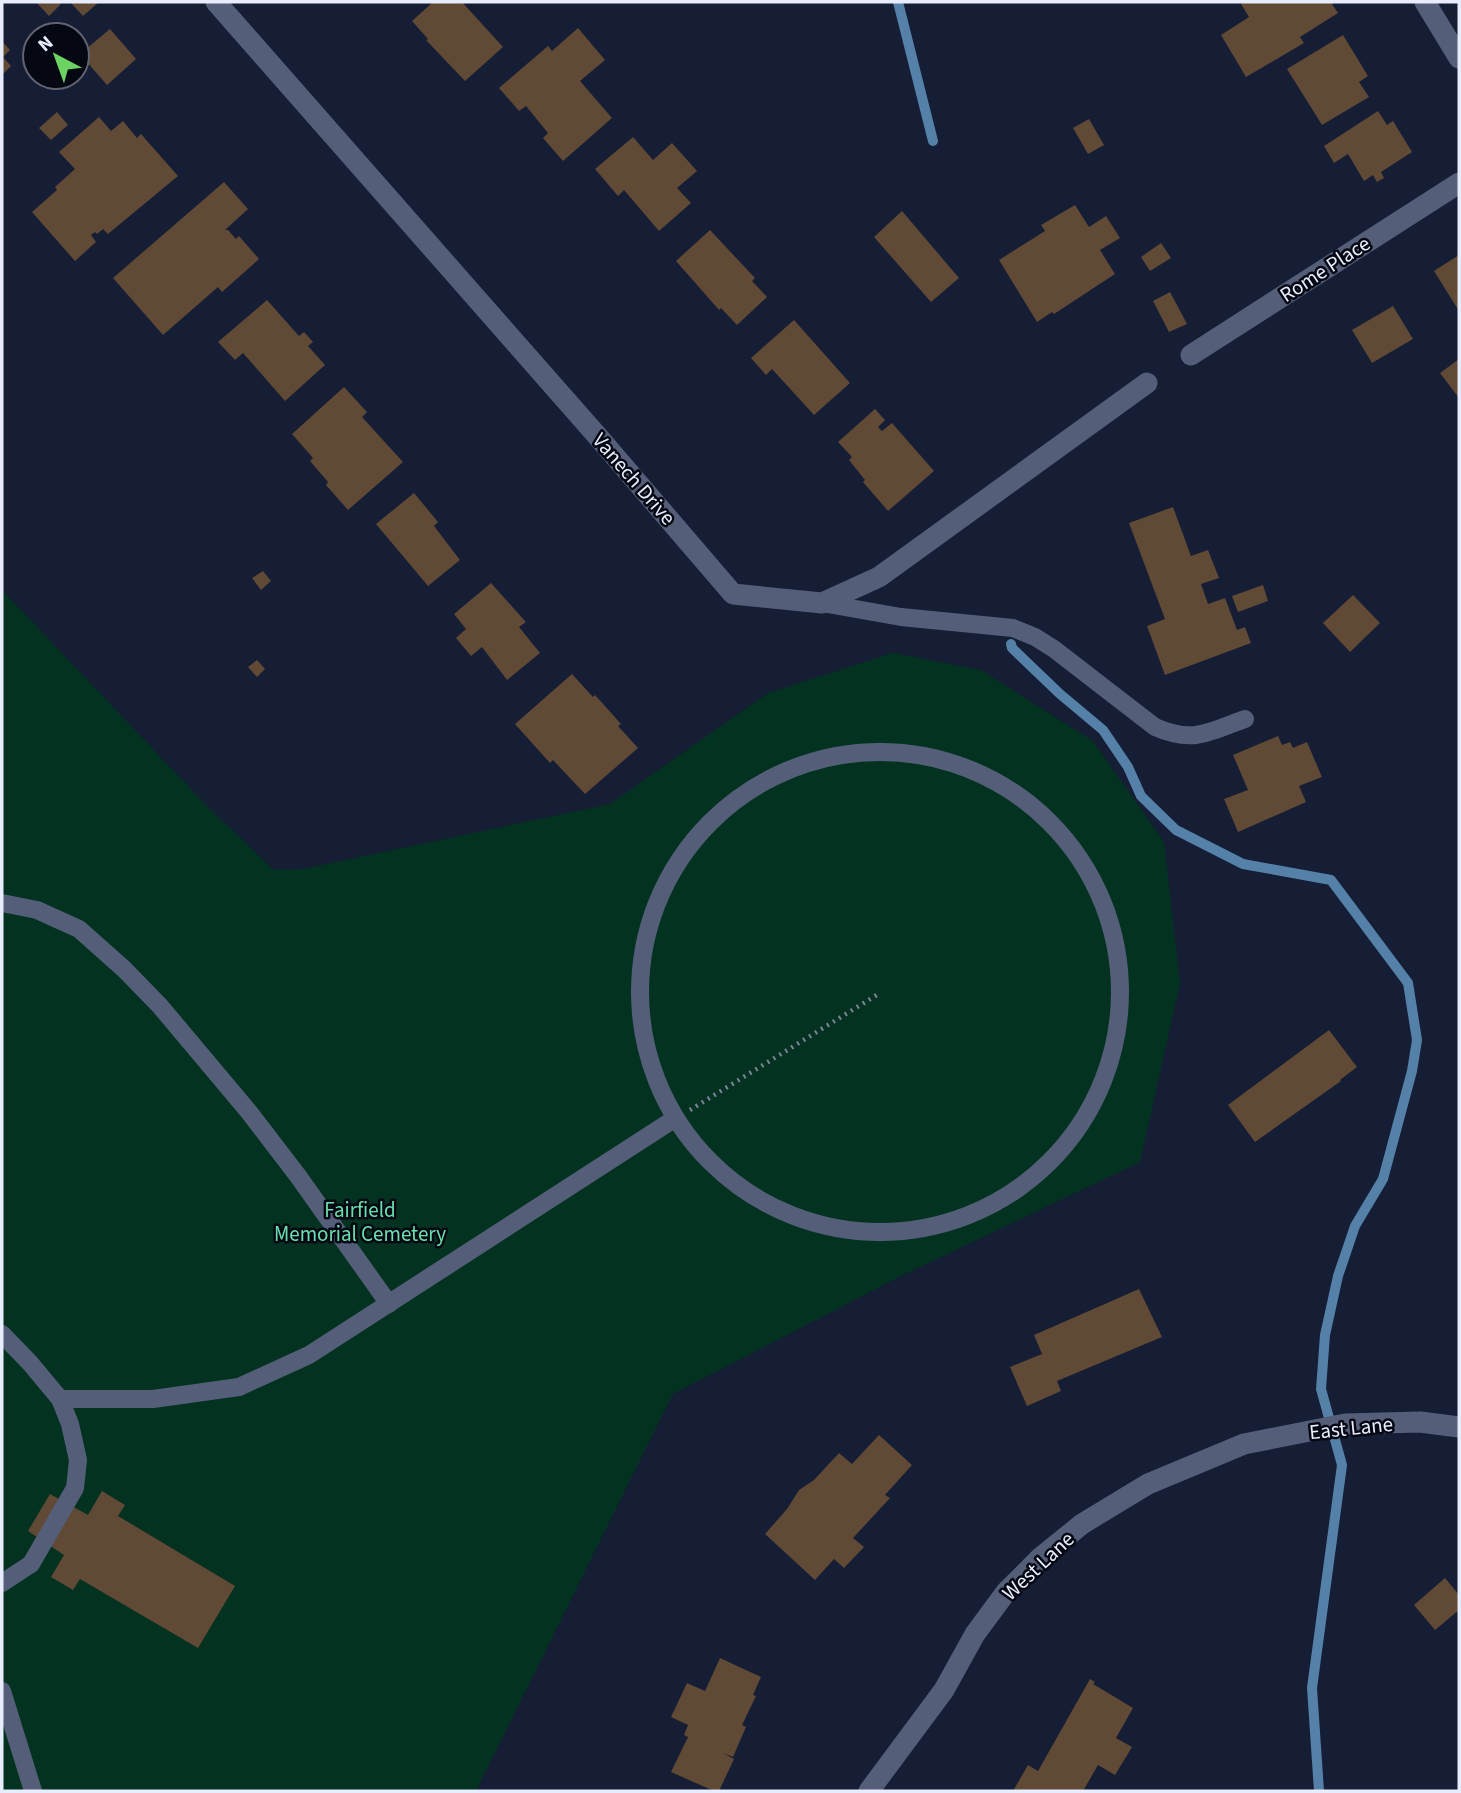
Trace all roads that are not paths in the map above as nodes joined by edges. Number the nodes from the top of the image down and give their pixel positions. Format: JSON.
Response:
{"nodes":[{"id":1,"x":216,"y":2,"type":"edge"},
{"id":2,"x":1425,"y":2,"type":"edge"},
{"id":3,"x":1459,"y":58,"type":"edge"},
{"id":4,"x":1459,"y":183,"type":"edge"},
{"id":5,"x":1191,"y":355,"type":"dead end"},
{"id":6,"x":1147,"y":383,"type":"dead end"},
{"id":7,"x":822,"y":603,"type":"junction"},
{"id":8,"x":1245,"y":719,"type":"dead end"},
{"id":9,"x":2,"y":903,"type":"edge"},
{"id":10,"x":668,"y":1124,"type":"junction"},
{"id":11,"x":389,"y":1304,"type":"junction"},
{"id":12,"x":2,"y":1334,"type":"edge"},
{"id":13,"x":60,"y":1399,"type":"junction"},
{"id":14,"x":1459,"y":1427,"type":"edge"},
{"id":15,"x":1244,"y":1444,"type":"joint"},
{"id":16,"x":2,"y":1583,"type":"edge"},
{"id":17,"x":2,"y":1691,"type":"edge"},
{"id":18,"x":33,"y":1791,"type":"edge"},
{"id":19,"x":869,"y":1791,"type":"edge"}],
"edges":[{"from":1,"to":7,"type":"street","name":"Vanech Drive"},
{"from":2,"to":3,"type":"street"},
{"from":4,"to":5,"type":"street","name":"Rome Place"},
{"from":6,"to":7,"type":"street"},
{"from":7,"to":8,"type":"lane"},
{"from":9,"to":11,"type":"lane"},
{"from":10,"to":10,"type":"lane"},
{"from":10,"to":11,"type":"lane"},
{"from":11,"to":13,"type":"lane"},
{"from":12,"to":13,"type":"lane"},
{"from":13,"to":16,"type":"lane"},
{"from":14,"to":15,"type":"street","name":"East Lane"},
{"from":15,"to":19,"type":"street","name":"West Lane"},
{"from":17,"to":18,"type":"lane"}]}
